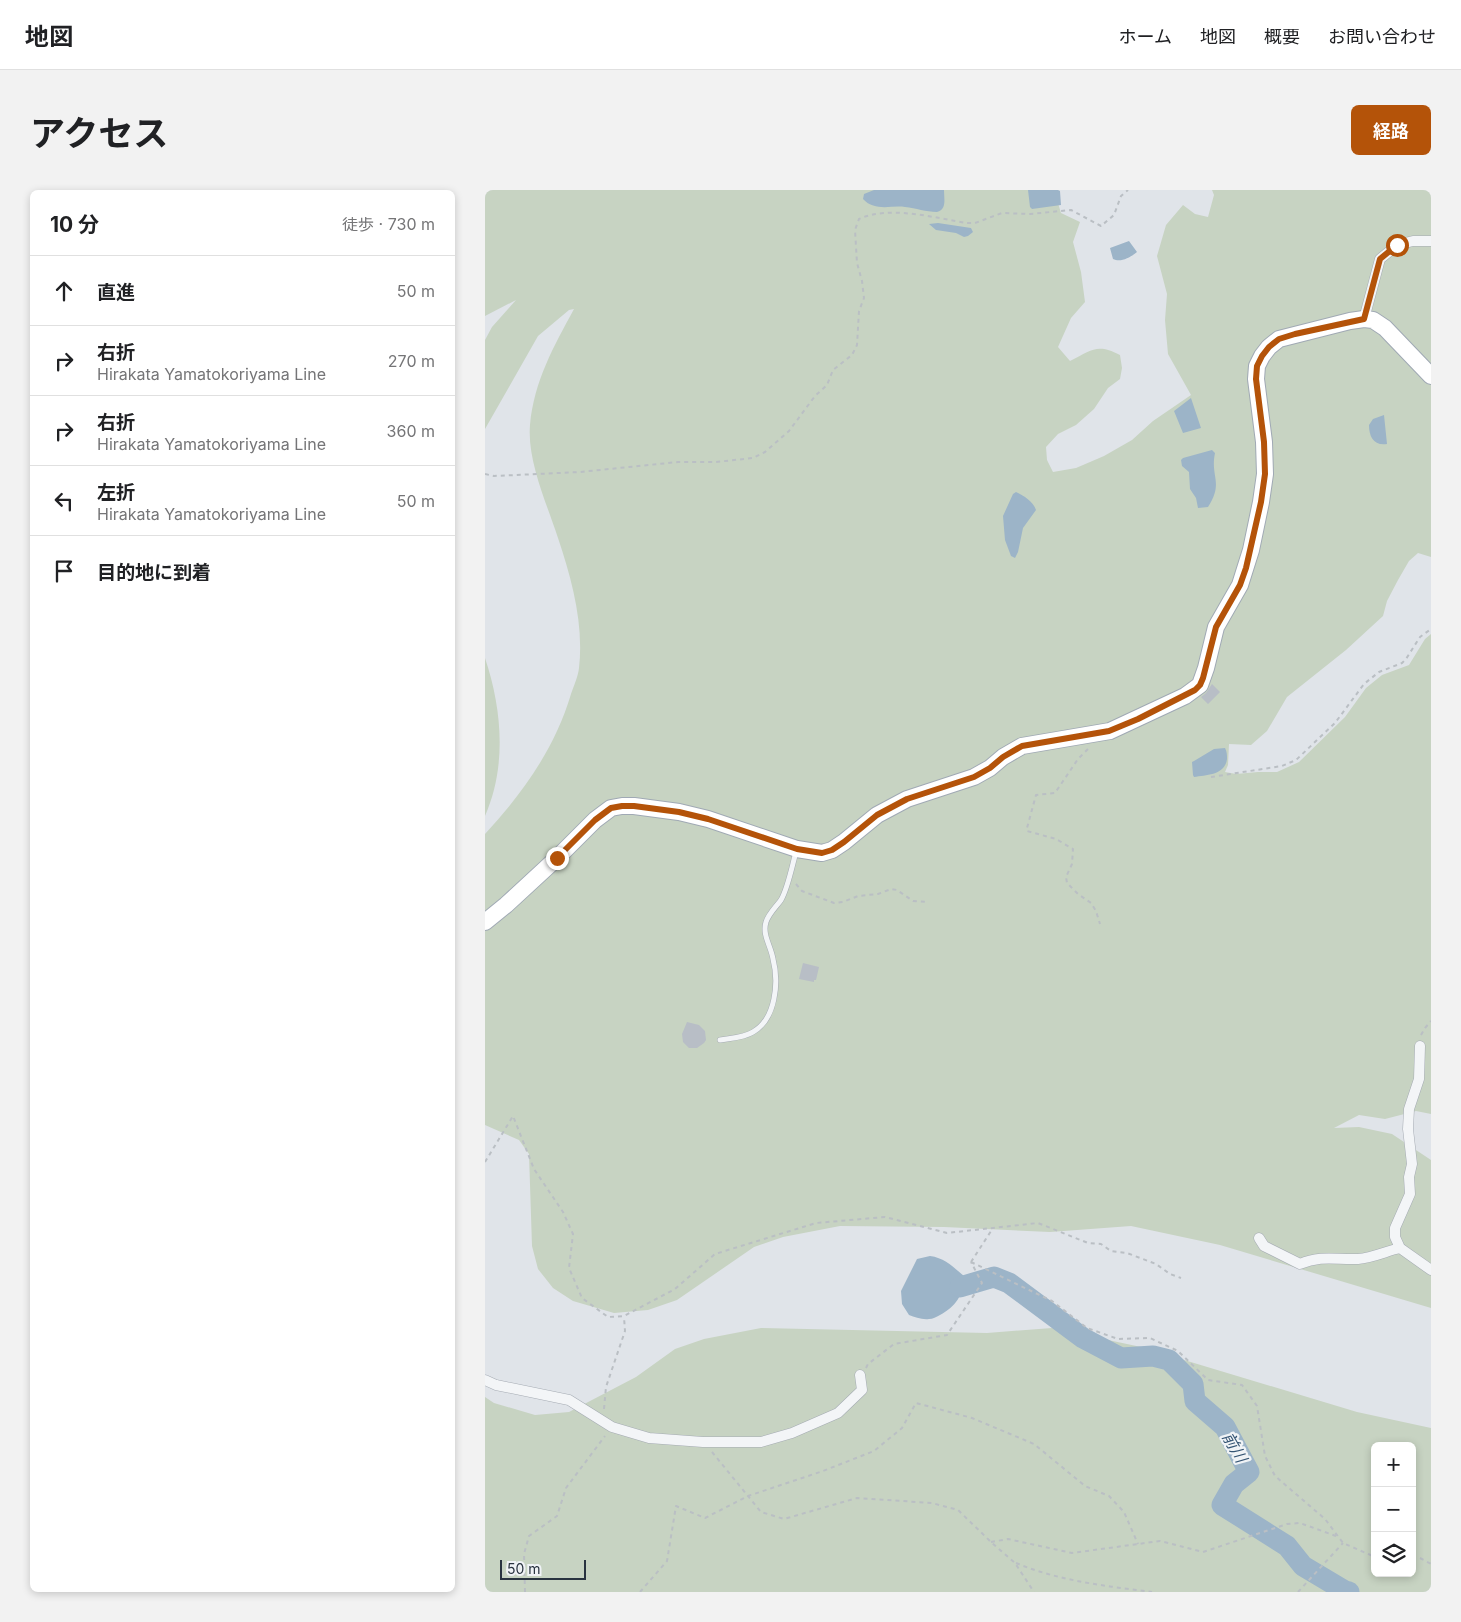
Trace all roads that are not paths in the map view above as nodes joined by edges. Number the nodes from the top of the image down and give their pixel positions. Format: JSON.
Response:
{"nodes":[{"id":1,"x":1431,"y":241,"type":"edge"},
{"id":2,"x":1364,"y":319,"type":"junction"},
{"id":3,"x":1431,"y":376,"type":"edge"},
{"id":4,"x":797,"y":849,"type":"junction"},
{"id":5,"x":485,"y":922,"type":"edge"},
{"id":6,"x":720,"y":1040,"type":"dead end"},
{"id":7,"x":1420,"y":1046,"type":"road end"},
{"id":8,"x":1259,"y":1238,"type":"dead end"},
{"id":9,"x":1400,"y":1248,"type":"junction"},
{"id":10,"x":1431,"y":1270,"type":"edge"},
{"id":11,"x":861,"y":1375,"type":"road end"},
{"id":12,"x":485,"y":1380,"type":"edge"}],
"edges":[{"from":1,"to":2,"type":"street"},
{"from":2,"to":3,"type":"main road"},
{"from":2,"to":4,"type":"main road"},
{"from":4,"to":5,"type":"main road"},
{"from":4,"to":6,"type":"lane"},
{"from":7,"to":9,"type":"street"},
{"from":8,"to":9,"type":"street"},
{"from":9,"to":10,"type":"street"},
{"from":11,"to":12,"type":"street"}]}
